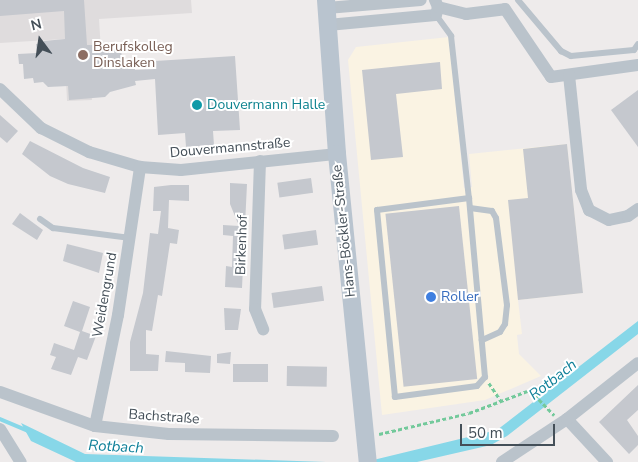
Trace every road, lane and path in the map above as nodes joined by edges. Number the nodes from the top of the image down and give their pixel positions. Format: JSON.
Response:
{"nodes":[{"id":1,"x":421,"y":0,"type":"edge"},
{"id":2,"x":518,"y":1,"type":"edge"},
{"id":3,"x":436,"y":7,"type":"edge"},
{"id":4,"x":505,"y":9,"type":"junction"},
{"id":5,"x":327,"y":11,"type":"edge"},
{"id":6,"x":638,"y":44,"type":"edge"},
{"id":7,"x":638,"y":65,"type":"edge"},
{"id":8,"x":569,"y":75,"type":"junction"},
{"id":9,"x":0,"y":89,"type":"edge"},
{"id":10,"x":336,"y":154,"type":"junction"},
{"id":11,"x":260,"y":161,"type":"junction"},
{"id":12,"x":140,"y":167,"type":"junction"},
{"id":13,"x":469,"y":198,"type":"junction"},
{"id":14,"x":470,"y":208,"type":"junction"},
{"id":15,"x":638,"y":209,"type":"edge"},
{"id":16,"x":40,"y":219,"type":"dead end"},
{"id":17,"x":130,"y":238,"type":"junction"},
{"id":18,"x":264,"y":329,"type":"dead end"},
{"id":19,"x":482,"y":340,"type":"junction"},
{"id":20,"x":638,"y":363,"type":"edge"},
{"id":21,"x":485,"y":377,"type":"junction"},
{"id":22,"x":0,"y":392,"type":"edge"},
{"id":23,"x":501,"y":401,"type":"junction"},
{"id":24,"x":547,"y":408,"type":"dead end"},
{"id":25,"x":567,"y":419,"type":"junction"},
{"id":26,"x":95,"y":426,"type":"junction"},
{"id":27,"x":0,"y":429,"type":"edge"},
{"id":28,"x":379,"y":434,"type":"dead end"},
{"id":29,"x":333,"y":436,"type":"dead end"},
{"id":30,"x":367,"y":457,"type":"edge"},
{"id":31,"x":21,"y":462,"type":"edge"},
{"id":32,"x":502,"y":462,"type":"edge"},
{"id":33,"x":607,"y":462,"type":"edge"}],
"edges":[{"from":1,"to":5,"type":"street"},
{"from":2,"to":4,"type":"lane"},
{"from":2,"to":6,"type":"lane"},
{"from":3,"to":4,"type":"street"},
{"from":3,"to":5,"type":"street"},
{"from":3,"to":13,"type":"lane"},
{"from":4,"to":8,"type":"street"},
{"from":5,"to":10,"type":"main road","name":"Hans-Böckler-Straße"},
{"from":7,"to":8,"type":"street"},
{"from":8,"to":15,"type":"street"},
{"from":9,"to":12,"type":"street","name":"Douvermannstraße"},
{"from":10,"to":11,"type":"street","name":"Douvermannstraße"},
{"from":10,"to":30,"type":"main road","name":"Hans-Böckler-Straße"},
{"from":11,"to":12,"type":"street","name":"Douvermannstraße"},
{"from":11,"to":18,"type":"street","name":"Birkenhof"},
{"from":12,"to":17,"type":"street","name":"Weidengrund"},
{"from":13,"to":14,"type":"lane"},
{"from":13,"to":21,"type":"lane"},
{"from":14,"to":19,"type":"lane"},
{"from":14,"to":19,"type":"lane"},
{"from":16,"to":17,"type":"lane"},
{"from":17,"to":26,"type":"street","name":"Weidengrund"},
{"from":19,"to":21,"type":"lane"},
{"from":20,"to":25,"type":"street"},
{"from":21,"to":23,"type":"path"},
{"from":22,"to":26,"type":"street","name":"Bachstraße"},
{"from":23,"to":24,"type":"path"},
{"from":23,"to":28,"type":"path"},
{"from":25,"to":32,"type":"street"},
{"from":25,"to":33,"type":"street"},
{"from":26,"to":29,"type":"street","name":"Bachstraße"},
{"from":27,"to":31,"type":"street"}]}
